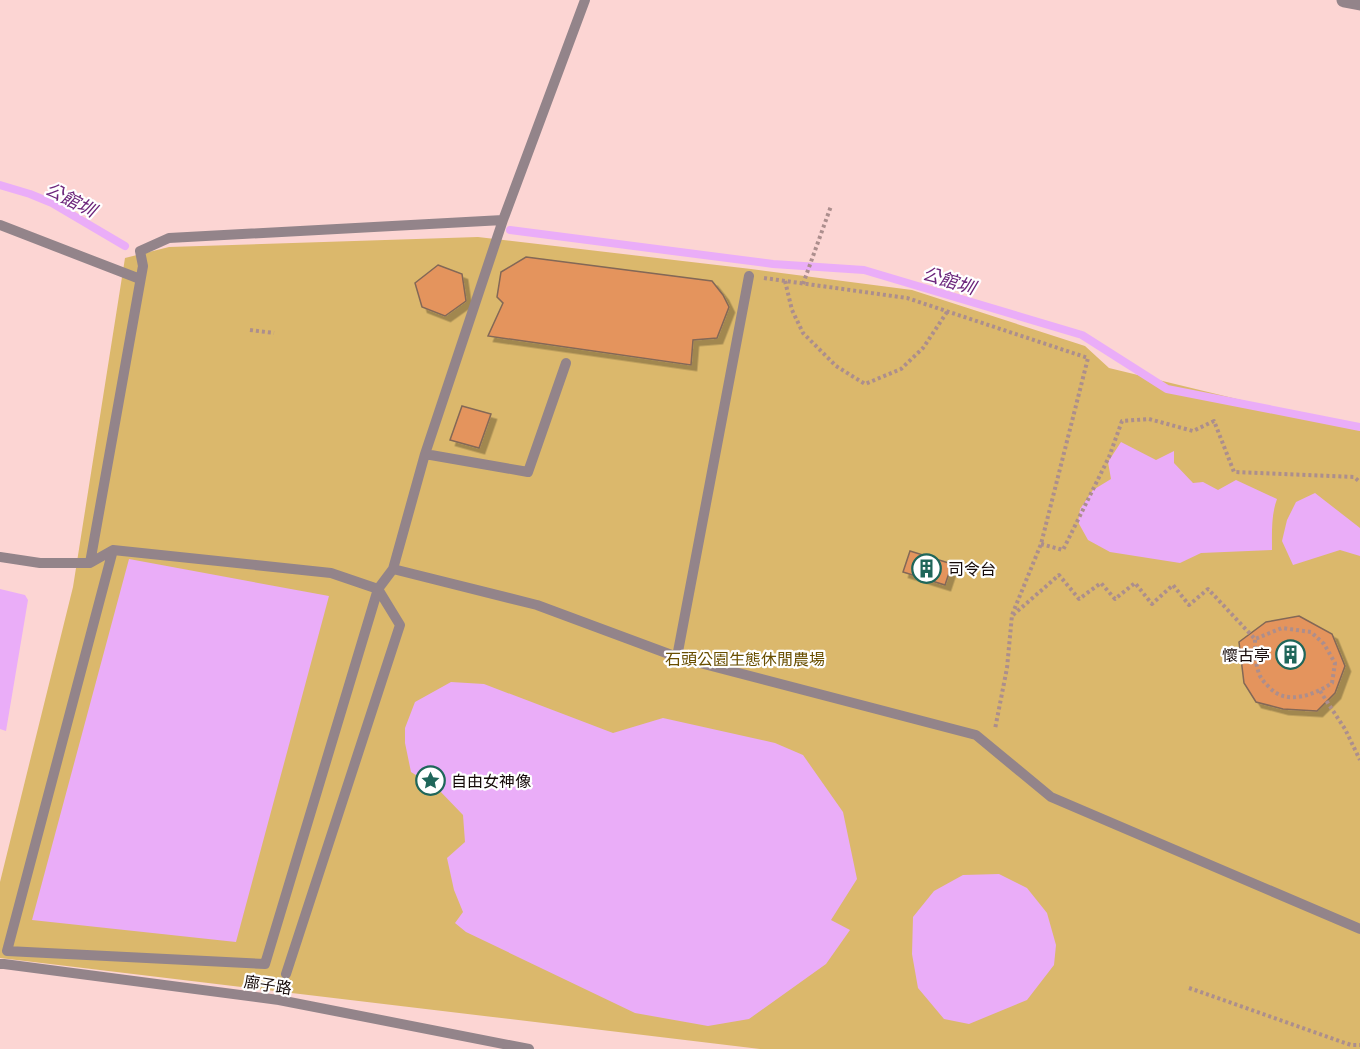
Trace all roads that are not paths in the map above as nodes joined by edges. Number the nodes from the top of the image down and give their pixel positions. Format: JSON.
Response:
{"nodes":[{"id":1,"x":585,"y":0,"type":"edge"},
{"id":2,"x":1344,"y":0,"type":"edge"},
{"id":3,"x":1360,"y":3,"type":"edge"},
{"id":4,"x":502,"y":220,"type":"junction"},
{"id":5,"x":0,"y":225,"type":"edge"},
{"id":6,"x":749,"y":276,"type":"road end"},
{"id":7,"x":140,"y":279,"type":"junction"},
{"id":8,"x":566,"y":363,"type":"dead end"},
{"id":9,"x":425,"y":453,"type":"junction"},
{"id":10,"x":113,"y":550,"type":"junction"},
{"id":11,"x":0,"y":557,"type":"edge"},
{"id":12,"x":90,"y":563,"type":"junction"},
{"id":13,"x":393,"y":569,"type":"junction"},
{"id":14,"x":378,"y":589,"type":"junction"},
{"id":15,"x":677,"y":657,"type":"junction"},
{"id":16,"x":1360,"y":929,"type":"edge"},
{"id":17,"x":4,"y":951,"type":"edge"},
{"id":18,"x":0,"y":964,"type":"edge"},
{"id":19,"x":286,"y":974,"type":"dead end"},
{"id":20,"x":528,"y":1049,"type":"edge"}],
"edges":[{"from":1,"to":4,"type":"lane"},
{"from":2,"to":3,"type":"street"},
{"from":4,"to":7,"type":"lane"},
{"from":4,"to":9,"type":"lane"},
{"from":5,"to":7,"type":"lane"},
{"from":6,"to":15,"type":"lane"},
{"from":7,"to":12,"type":"lane"},
{"from":8,"to":9,"type":"lane"},
{"from":9,"to":13,"type":"lane"},
{"from":10,"to":12,"type":"lane"},
{"from":10,"to":14,"type":"lane"},
{"from":10,"to":17,"type":"lane"},
{"from":11,"to":12,"type":"lane"},
{"from":13,"to":14,"type":"lane"},
{"from":13,"to":15,"type":"lane"},
{"from":14,"to":17,"type":"lane"},
{"from":14,"to":19,"type":"lane"},
{"from":15,"to":16,"type":"lane"},
{"from":18,"to":20,"type":"lane","name":"廍子路"}]}
